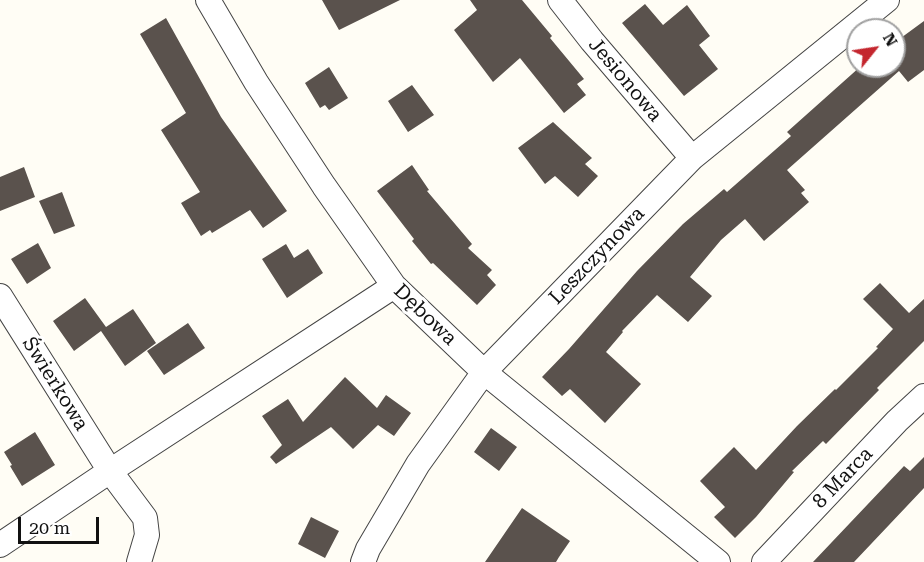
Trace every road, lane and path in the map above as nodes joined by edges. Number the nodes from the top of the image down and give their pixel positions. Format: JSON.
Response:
{"nodes":[{"id":1,"x":208,"y":0,"type":"edge"},
{"id":2,"x":560,"y":0,"type":"edge"},
{"id":3,"x":887,"y":0,"type":"edge"},
{"id":4,"x":692,"y":158,"type":"junction"},
{"id":5,"x":394,"y":286,"type":"junction"},
{"id":6,"x":0,"y":296,"type":"edge"},
{"id":7,"x":484,"y":372,"type":"junction"},
{"id":8,"x":924,"y":396,"type":"edge"},
{"id":9,"x":110,"y":471,"type":"junction"},
{"id":10,"x":0,"y":545,"type":"edge"},
{"id":11,"x":139,"y":562,"type":"edge"},
{"id":12,"x":363,"y":562,"type":"edge"},
{"id":13,"x":718,"y":562,"type":"edge"},
{"id":14,"x":764,"y":562,"type":"edge"}],
"edges":[{"from":1,"to":5,"type":"street","name":"Dębowa"},
{"from":2,"to":4,"type":"street","name":"Jesionowa"},
{"from":3,"to":4,"type":"street","name":"Leszczynowa"},
{"from":4,"to":7,"type":"street","name":"Leszczynowa"},
{"from":5,"to":7,"type":"street","name":"Dębowa"},
{"from":5,"to":9,"type":"street"},
{"from":6,"to":9,"type":"street","name":"Świerkowa"},
{"from":7,"to":12,"type":"street","name":"Leszczynowa"},
{"from":7,"to":13,"type":"street","name":"Dębowa"},
{"from":8,"to":14,"type":"street","name":"8 Marca"},
{"from":9,"to":10,"type":"street"},
{"from":9,"to":11,"type":"street","name":"Świerkowa"}]}
